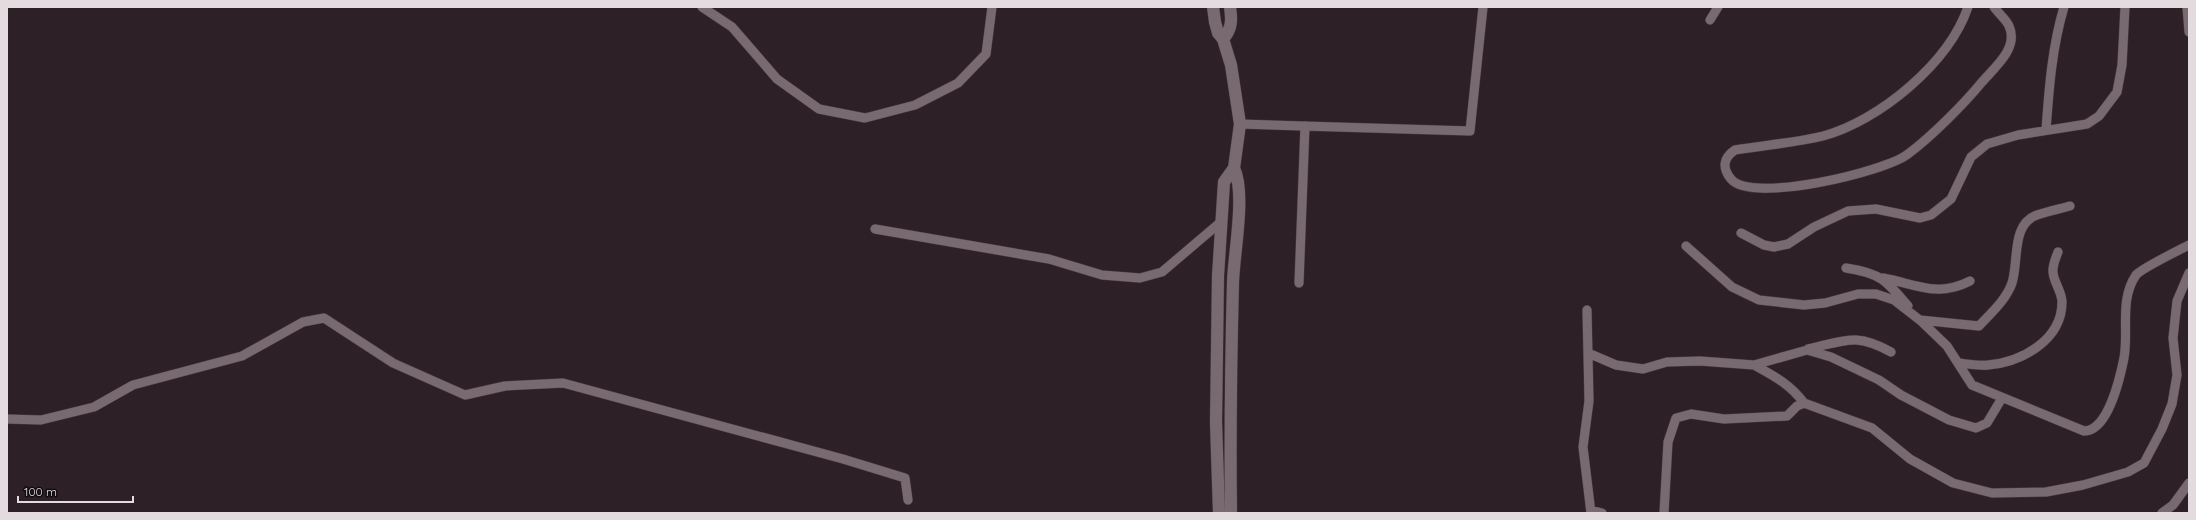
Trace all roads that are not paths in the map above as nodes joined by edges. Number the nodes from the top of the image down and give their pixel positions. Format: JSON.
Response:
{"nodes":[{"id":1,"x":702,"y":7,"type":"edge"},
{"id":2,"x":992,"y":7,"type":"edge"},
{"id":3,"x":1213,"y":7,"type":"edge"},
{"id":4,"x":1230,"y":7,"type":"edge"},
{"id":5,"x":1483,"y":7,"type":"edge"},
{"id":6,"x":1718,"y":7,"type":"edge"},
{"id":7,"x":1968,"y":7,"type":"edge"},
{"id":8,"x":1994,"y":7,"type":"edge"},
{"id":9,"x":2064,"y":7,"type":"edge"},
{"id":10,"x":2125,"y":7,"type":"edge"},
{"id":11,"x":2188,"y":7,"type":"edge"},
{"id":12,"x":1710,"y":20,"type":"dead end"},
{"id":13,"x":2189,"y":32,"type":"edge"},
{"id":14,"x":1223,"y":39,"type":"junction"},
{"id":15,"x":1240,"y":124,"type":"junction"},
{"id":16,"x":1305,"y":126,"type":"junction"},
{"id":17,"x":2046,"y":130,"type":"junction"},
{"id":18,"x":1234,"y":168,"type":"junction"},
{"id":19,"x":2070,"y":206,"type":"dead end"},
{"id":20,"x":1222,"y":221,"type":"junction"},
{"id":21,"x":875,"y":229,"type":"dead end"},
{"id":22,"x":1741,"y":233,"type":"dead end"},
{"id":23,"x":2189,"y":245,"type":"edge"},
{"id":24,"x":1686,"y":246,"type":"dead end"},
{"id":25,"x":2058,"y":252,"type":"dead end"},
{"id":26,"x":1846,"y":268,"type":"dead end"},
{"id":27,"x":2189,"y":272,"type":"edge"},
{"id":28,"x":1882,"y":278,"type":"junction"},
{"id":29,"x":1970,"y":281,"type":"dead end"},
{"id":30,"x":1299,"y":283,"type":"dead end"},
{"id":31,"x":1587,"y":310,"type":"dead end"},
{"id":32,"x":1921,"y":322,"type":"junction"},
{"id":33,"x":1807,"y":350,"type":"junction"},
{"id":34,"x":1891,"y":352,"type":"dead end"},
{"id":35,"x":1588,"y":353,"type":"junction"},
{"id":36,"x":1958,"y":363,"type":"junction"},
{"id":37,"x":1754,"y":365,"type":"junction"},
{"id":38,"x":2002,"y":398,"type":"junction"},
{"id":39,"x":1804,"y":403,"type":"junction"},
{"id":40,"x":7,"y":419,"type":"edge"},
{"id":41,"x":2189,"y":483,"type":"edge"},
{"id":42,"x":908,"y":500,"type":"dead end"},
{"id":43,"x":1591,"y":512,"type":"edge"},
{"id":44,"x":1219,"y":513,"type":"edge"},
{"id":45,"x":1232,"y":513,"type":"edge"},
{"id":46,"x":1602,"y":513,"type":"edge"},
{"id":47,"x":1664,"y":513,"type":"edge"},
{"id":48,"x":2162,"y":513,"type":"edge"}],
"edges":[{"from":1,"to":2,"type":"street"},
{"from":3,"to":14,"type":"street"},
{"from":4,"to":14,"type":"street"},
{"from":5,"to":16,"type":"street"},
{"from":6,"to":12,"type":"street"},
{"from":7,"to":8,"type":"street"},
{"from":9,"to":17,"type":"street"},
{"from":10,"to":17,"type":"street"},
{"from":11,"to":13,"type":"street"},
{"from":14,"to":15,"type":"street"},
{"from":15,"to":16,"type":"street"},
{"from":15,"to":18,"type":"street"},
{"from":16,"to":30,"type":"street"},
{"from":17,"to":22,"type":"street"},
{"from":18,"to":20,"type":"street"},
{"from":18,"to":45,"type":"street"},
{"from":19,"to":32,"type":"street"},
{"from":20,"to":21,"type":"street"},
{"from":20,"to":44,"type":"street"},
{"from":23,"to":38,"type":"street"},
{"from":24,"to":32,"type":"street"},
{"from":25,"to":36,"type":"street"},
{"from":26,"to":28,"type":"street"},
{"from":27,"to":39,"type":"street"},
{"from":28,"to":29,"type":"street"},
{"from":28,"to":32,"type":"street"},
{"from":31,"to":35,"type":"street"},
{"from":32,"to":36,"type":"street"},
{"from":33,"to":34,"type":"street"},
{"from":33,"to":37,"type":"street"},
{"from":33,"to":38,"type":"street"},
{"from":35,"to":37,"type":"street"},
{"from":35,"to":43,"type":"street"},
{"from":36,"to":38,"type":"street"},
{"from":37,"to":39,"type":"street"},
{"from":39,"to":47,"type":"street"},
{"from":40,"to":42,"type":"street"},
{"from":41,"to":48,"type":"street"},
{"from":43,"to":46,"type":"street"}]}
